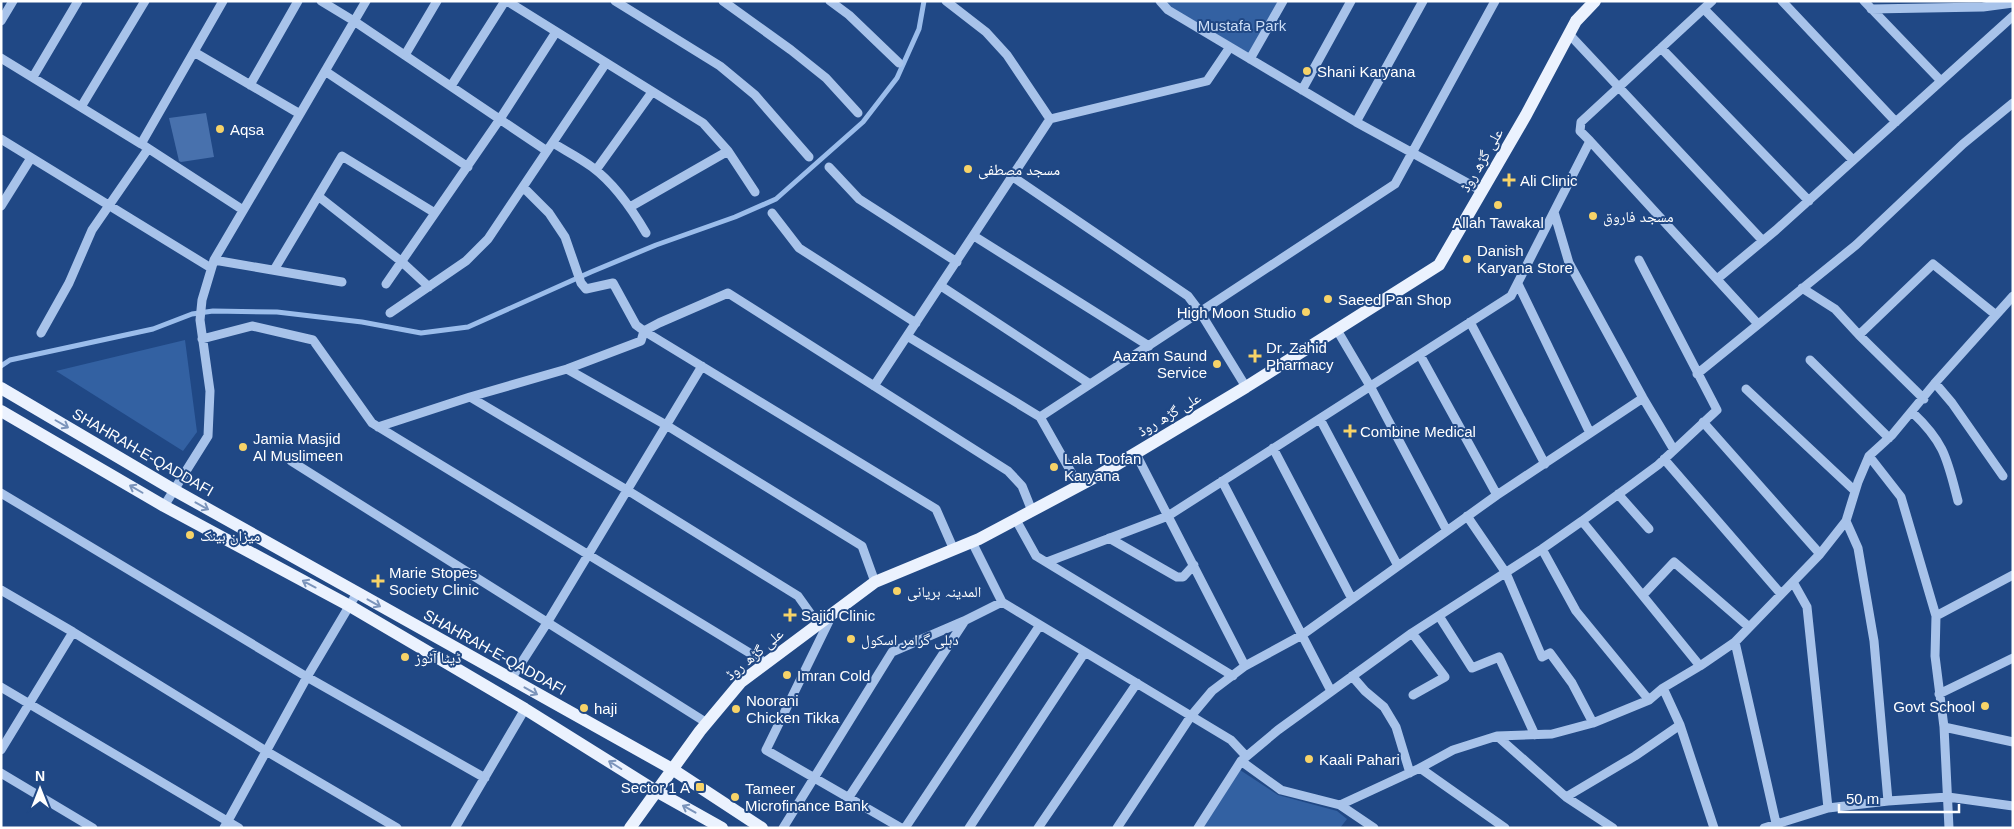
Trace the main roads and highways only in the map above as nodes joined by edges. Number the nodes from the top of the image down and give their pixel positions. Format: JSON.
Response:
{"nodes":[{"id":1,"x":1595,"y":1,"type":"edge"},
{"id":2,"x":1,"y":388,"type":"edge"},
{"id":3,"x":5,"y":413,"type":"edge"},
{"id":4,"x":672,"y":769,"type":"junction"},
{"id":5,"x":656,"y":791,"type":"junction"},
{"id":6,"x":630,"y":828,"type":"edge"},
{"id":7,"x":722,"y":828,"type":"edge"},
{"id":8,"x":762,"y":828,"type":"edge"}],
"edges":[{"from":1,"to":4,"type":"main road","name":"علی گڑھ روڈ"},
{"from":2,"to":4,"type":"main road","name":"SHAHRAH-E-QADDAFI","one_way":true},
{"from":5,"to":3,"type":"main road","one_way":true},
{"from":4,"to":5,"type":"main road","name":"علی گڑھ روڈ"},
{"from":4,"to":8,"type":"main road","name":"SHAHRAH-E-QADDAFI"},
{"from":5,"to":6,"type":"main road","name":"علی گڑھ روڈ"},
{"from":7,"to":5,"type":"main road","one_way":true}]}
